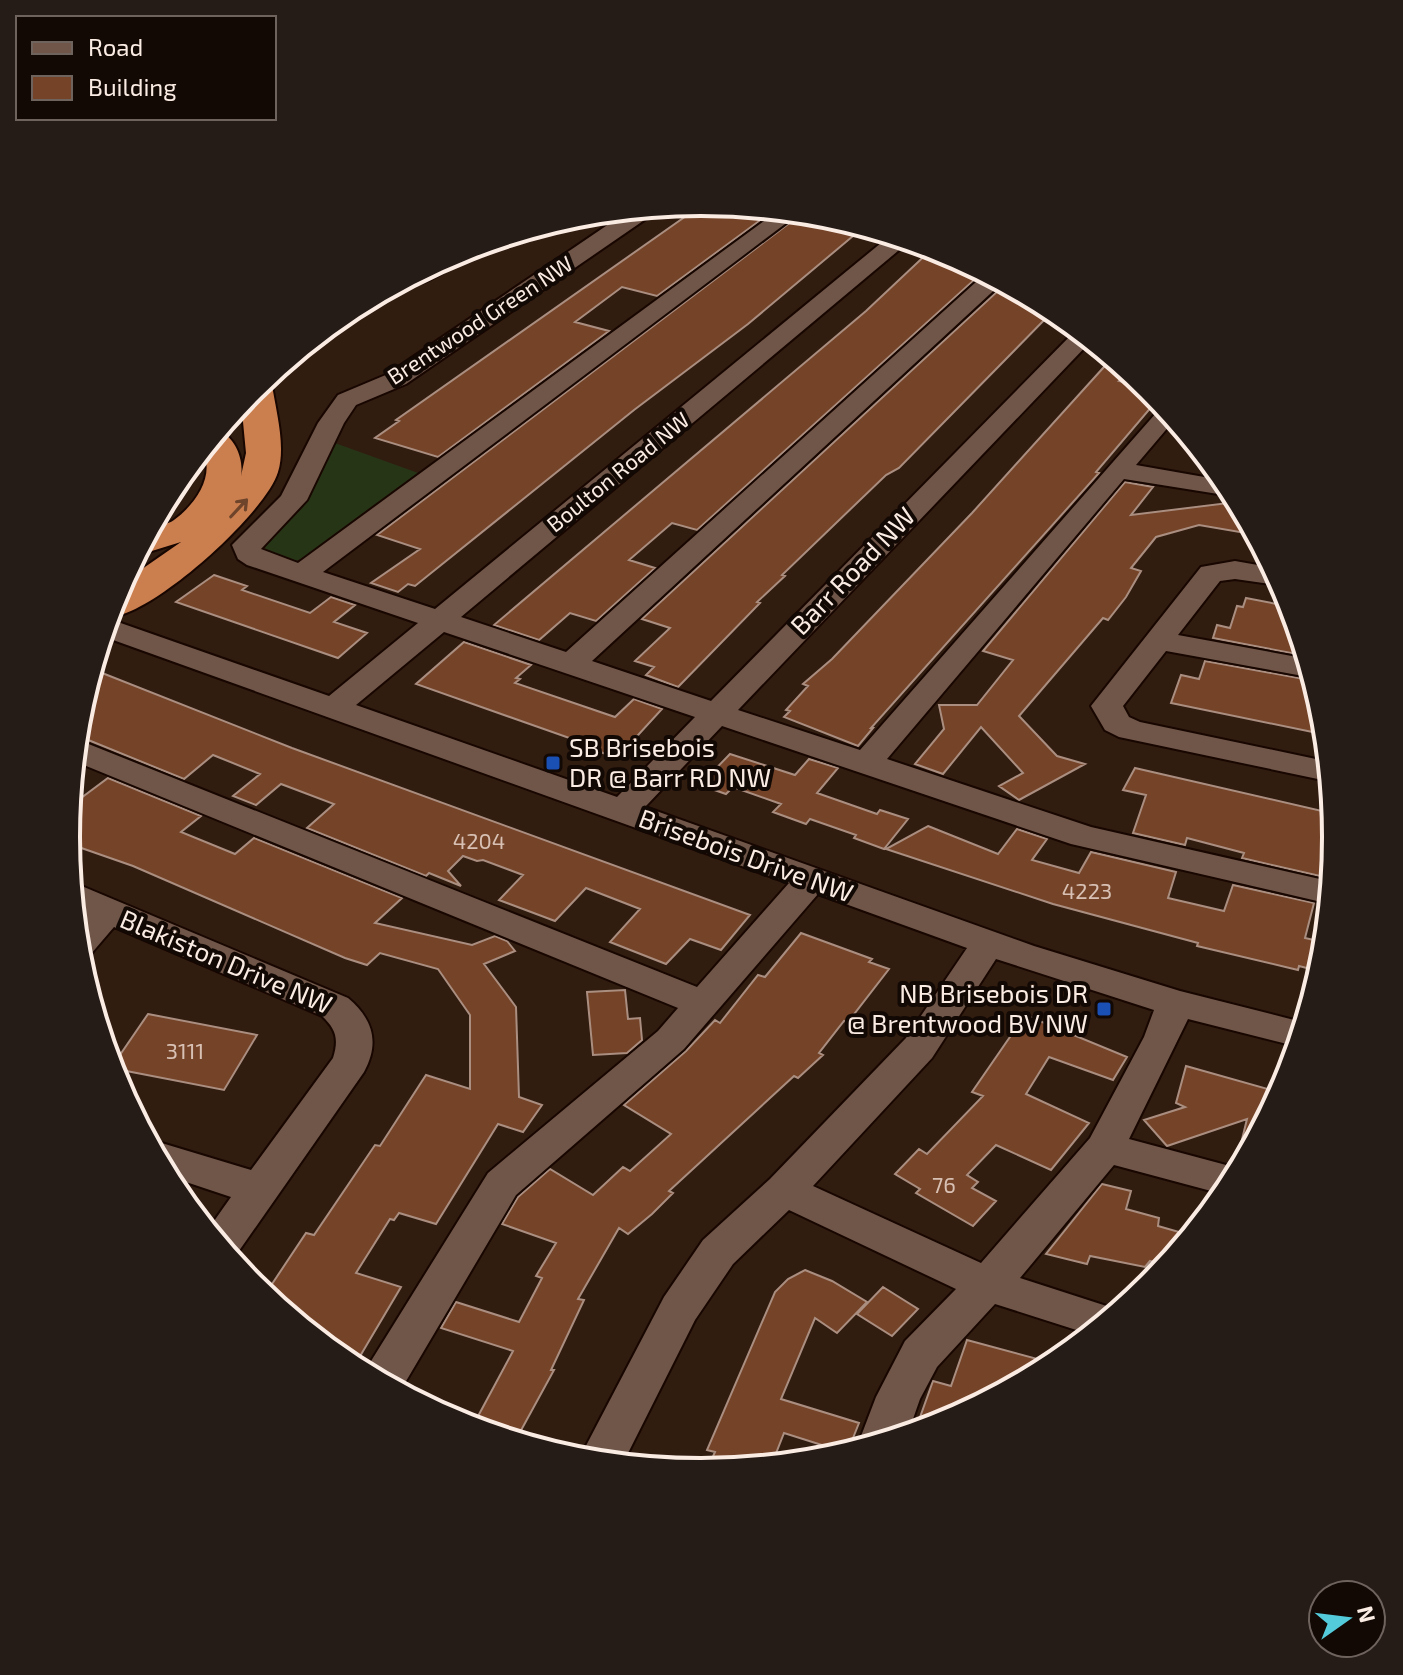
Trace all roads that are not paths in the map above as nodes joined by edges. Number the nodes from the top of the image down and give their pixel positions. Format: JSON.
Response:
{"nodes":[{"id":1,"x":629,"y":220,"type":"edge"},
{"id":2,"x":778,"y":221,"type":"edge"},
{"id":3,"x":891,"y":246,"type":"edge"},
{"id":4,"x":986,"y":285,"type":"edge"},
{"id":5,"x":1077,"y":342,"type":"edge"},
{"id":6,"x":257,"y":403,"type":"edge"},
{"id":7,"x":1161,"y":419,"type":"edge"},
{"id":8,"x":218,"y":447,"type":"edge"},
{"id":9,"x":1117,"y":470,"type":"junction"},
{"id":10,"x":1214,"y":487,"type":"edge"},
{"id":11,"x":180,"y":530,"type":"junction"},
{"id":12,"x":157,"y":538,"type":"edge"},
{"id":13,"x":149,"y":553,"type":"edge"},
{"id":14,"x":302,"y":574,"type":"junction"},
{"id":15,"x":1265,"y":575,"type":"edge"},
{"id":16,"x":128,"y":597,"type":"edge"},
{"id":17,"x":438,"y":619,"type":"junction"},
{"id":18,"x":116,"y":631,"type":"edge"},
{"id":19,"x":1158,"y":640,"type":"junction"},
{"id":20,"x":572,"y":663,"type":"junction"},
{"id":21,"x":1299,"y":667,"type":"edge"},
{"id":22,"x":335,"y":707,"type":"junction"},
{"id":23,"x":717,"y":711,"type":"junction"},
{"id":24,"x":85,"y":754,"type":"edge"},
{"id":25,"x":867,"y":762,"type":"junction"},
{"id":26,"x":1319,"y":770,"type":"edge"},
{"id":27,"x":622,"y":811,"type":"junction"},
{"id":28,"x":812,"y":879,"type":"junction"},
{"id":29,"x":1321,"y":890,"type":"edge"},
{"id":30,"x":83,"y":900,"type":"edge"},
{"id":31,"x":108,"y":911,"type":"junction"},
{"id":32,"x":88,"y":934,"type":"edge"},
{"id":33,"x":988,"y":944,"type":"junction"},
{"id":34,"x":1175,"y":1003,"type":"junction"},
{"id":35,"x":704,"y":1004,"type":"junction"},
{"id":36,"x":1292,"y":1032,"type":"edge"},
{"id":37,"x":1105,"y":1148,"type":"junction"},
{"id":38,"x":172,"y":1162,"type":"edge"},
{"id":39,"x":1221,"y":1179,"type":"edge"},
{"id":40,"x":258,"y":1187,"type":"junction"},
{"id":41,"x":784,"y":1190,"type":"junction"},
{"id":42,"x":225,"y":1237,"type":"edge"},
{"id":43,"x":986,"y":1284,"type":"junction"},
{"id":44,"x":1094,"y":1319,"type":"edge"},
{"id":45,"x":387,"y":1373,"type":"edge"},
{"id":46,"x":886,"y":1431,"type":"edge"},
{"id":47,"x":606,"y":1452,"type":"edge"}],
"edges":[{"from":1,"to":14,"type":"street","name":"Brentwood Green NW"},
{"from":2,"to":14,"type":"street"},
{"from":3,"to":17,"type":"street","name":"Boulton Road NW"},
{"from":4,"to":20,"type":"street"},
{"from":5,"to":23,"type":"street","name":"Barr Road NW"},
{"from":16,"to":6,"type":"highway","one_way":true},
{"from":7,"to":9,"type":"street"},
{"from":8,"to":11,"type":"highway"},
{"from":9,"to":10,"type":"street"},
{"from":9,"to":25,"type":"street"},
{"from":11,"to":12,"type":"highway"},
{"from":11,"to":13,"type":"highway"},
{"from":14,"to":17,"type":"street"},
{"from":15,"to":19,"type":"street"},
{"from":17,"to":20,"type":"street"},
{"from":17,"to":22,"type":"street","name":"Boulton Road NW"},
{"from":18,"to":22,"type":"street","name":"Brisebois Drive NW"},
{"from":19,"to":21,"type":"street"},
{"from":19,"to":26,"type":"street"},
{"from":20,"to":23,"type":"street"},
{"from":22,"to":27,"type":"street","name":"Brisebois Drive NW"},
{"from":23,"to":25,"type":"street"},
{"from":23,"to":27,"type":"street","name":"Barr Road NW"},
{"from":24,"to":35,"type":"street"},
{"from":25,"to":29,"type":"street"},
{"from":27,"to":28,"type":"street","name":"Brisebois Drive NW"},
{"from":28,"to":33,"type":"street","name":"Brisebois Drive NW"},
{"from":28,"to":35,"type":"street"},
{"from":30,"to":31,"type":"street","name":"Blakiston Drive NW"},
{"from":31,"to":32,"type":"street"},
{"from":31,"to":40,"type":"street","name":"Blakiston Drive NW"},
{"from":33,"to":34,"type":"street","name":"Brisebois Drive NW"},
{"from":33,"to":41,"type":"street"},
{"from":34,"to":36,"type":"street","name":"Brisebois Drive NW"},
{"from":34,"to":37,"type":"street"},
{"from":35,"to":45,"type":"street"},
{"from":37,"to":39,"type":"street"},
{"from":37,"to":43,"type":"street"},
{"from":38,"to":40,"type":"street"},
{"from":40,"to":42,"type":"street","name":"Blakiston Drive NW"},
{"from":41,"to":43,"type":"street"},
{"from":41,"to":47,"type":"street"},
{"from":43,"to":44,"type":"street"},
{"from":43,"to":46,"type":"street"}]}
